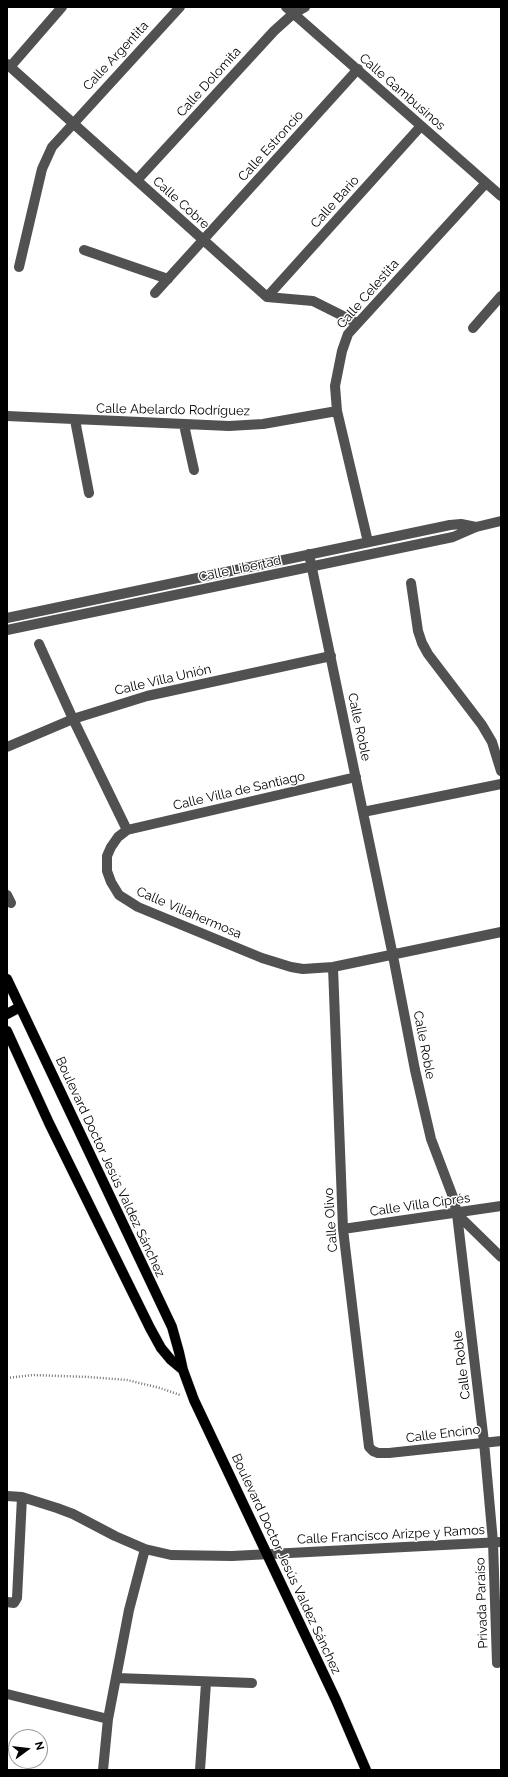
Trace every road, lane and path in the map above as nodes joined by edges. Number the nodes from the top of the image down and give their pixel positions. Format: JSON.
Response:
{"nodes":[{"id":1,"x":62,"y":7,"type":"edge"},
{"id":2,"x":180,"y":7,"type":"edge"},
{"id":3,"x":305,"y":7,"type":"edge"},
{"id":4,"x":290,"y":10,"type":"edge"},
{"id":5,"x":9,"y":65,"type":"edge"},
{"id":6,"x":358,"y":69,"type":"junction"},
{"id":7,"x":72,"y":123,"type":"junction"},
{"id":8,"x":422,"y":126,"type":"junction"},
{"id":9,"x":137,"y":180,"type":"junction"},
{"id":10,"x":486,"y":183,"type":"junction"},
{"id":11,"x":501,"y":196,"type":"edge"},
{"id":12,"x":203,"y":240,"type":"junction"},
{"id":13,"x":84,"y":250,"type":"dead end"},
{"id":14,"x":19,"y":267,"type":"dead end"},
{"id":15,"x":168,"y":279,"type":"junction"},
{"id":16,"x":155,"y":293,"type":"dead end"},
{"id":17,"x":267,"y":296,"type":"junction"},
{"id":18,"x":501,"y":296,"type":"edge"},
{"id":19,"x":357,"y":324,"type":"junction"},
{"id":20,"x":473,"y":328,"type":"dead end"},
{"id":21,"x":337,"y":411,"type":"junction"},
{"id":22,"x":7,"y":416,"type":"edge"},
{"id":23,"x":75,"y":420,"type":"junction"},
{"id":24,"x":184,"y":425,"type":"junction"},
{"id":25,"x":194,"y":470,"type":"dead end"},
{"id":26,"x":89,"y":493,"type":"dead end"},
{"id":27,"x":501,"y":521,"type":"edge"},
{"id":28,"x":476,"y":527,"type":"junction"},
{"id":29,"x":368,"y":542,"type":"junction"},
{"id":30,"x":309,"y":554,"type":"junction"},
{"id":31,"x":312,"y":567,"type":"junction"},
{"id":32,"x":411,"y":583,"type":"dead end"},
{"id":33,"x":7,"y":618,"type":"edge"},
{"id":34,"x":7,"y":630,"type":"edge"},
{"id":35,"x":39,"y":644,"type":"dead end"},
{"id":36,"x":331,"y":656,"type":"junction"},
{"id":37,"x":73,"y":719,"type":"junction"},
{"id":38,"x":7,"y":747,"type":"edge"},
{"id":39,"x":501,"y":771,"type":"edge"},
{"id":40,"x":356,"y":776,"type":"junction"},
{"id":41,"x":501,"y":784,"type":"edge"},
{"id":42,"x":363,"y":812,"type":"junction"},
{"id":43,"x":128,"y":830,"type":"junction"},
{"id":44,"x":501,"y":932,"type":"edge"},
{"id":45,"x":393,"y":956,"type":"junction"},
{"id":46,"x":333,"y":967,"type":"junction"},
{"id":47,"x":7,"y":979,"type":"edge"},
{"id":48,"x":20,"y":1007,"type":"junction"},
{"id":49,"x":7,"y":1014,"type":"edge"},
{"id":50,"x":7,"y":1031,"type":"edge"},
{"id":51,"x":501,"y":1206,"type":"edge"},
{"id":52,"x":457,"y":1214,"type":"junction"},
{"id":53,"x":343,"y":1229,"type":"junction"},
{"id":54,"x":501,"y":1257,"type":"edge"},
{"id":55,"x":183,"y":1370,"type":"junction"},
{"id":56,"x":7,"y":1378,"type":"edge"},
{"id":57,"x":194,"y":1400,"type":"junction"},
{"id":58,"x":501,"y":1441,"type":"edge"},
{"id":59,"x":484,"y":1442,"type":"junction"},
{"id":60,"x":389,"y":1453,"type":"joint"},
{"id":61,"x":7,"y":1496,"type":"edge"},
{"id":62,"x":22,"y":1497,"type":"junction"},
{"id":63,"x":497,"y":1542,"type":"edge"},
{"id":64,"x":144,"y":1549,"type":"junction"},
{"id":65,"x":266,"y":1554,"type":"junction"},
{"id":66,"x":7,"y":1602,"type":"edge"},
{"id":67,"x":497,"y":1663,"type":"dead end"},
{"id":68,"x":116,"y":1678,"type":"junction"},
{"id":69,"x":206,"y":1682,"type":"junction"},
{"id":70,"x":252,"y":1684,"type":"dead end"},
{"id":71,"x":7,"y":1694,"type":"edge"},
{"id":72,"x":108,"y":1719,"type":"junction"},
{"id":73,"x":103,"y":1770,"type":"edge"},
{"id":74,"x":200,"y":1770,"type":"edge"},
{"id":75,"x":366,"y":1770,"type":"edge"}],
"edges":[{"from":1,"to":5,"type":"street"},
{"from":2,"to":7,"type":"street","name":"Calle Argentita"},
{"from":3,"to":4,"type":"street","name":"Calle Dolomita"},
{"from":4,"to":6,"type":"street","name":"Calle Gambusinos"},
{"from":4,"to":9,"type":"street","name":"Calle Dolomita"},
{"from":5,"to":7,"type":"street","name":"Calle Cobre"},
{"from":6,"to":8,"type":"street","name":"Calle Gambusinos"},
{"from":6,"to":12,"type":"street","name":"Calle Estroncio"},
{"from":7,"to":9,"type":"street","name":"Calle Cobre"},
{"from":7,"to":14,"type":"street","name":"Calle Argentita"},
{"from":8,"to":10,"type":"street","name":"Calle Gambusinos"},
{"from":8,"to":17,"type":"street","name":"Calle Bario"},
{"from":9,"to":12,"type":"street","name":"Calle Cobre"},
{"from":10,"to":11,"type":"street","name":"Calle Gambusinos"},
{"from":10,"to":19,"type":"street","name":"Calle Celestita"},
{"from":12,"to":15,"type":"street","name":"Calle Estroncio"},
{"from":12,"to":17,"type":"street","name":"Calle Cobre"},
{"from":13,"to":15,"type":"street"},
{"from":15,"to":16,"type":"street","name":"Calle Estroncio"},
{"from":17,"to":19,"type":"street"},
{"from":18,"to":20,"type":"street"},
{"from":19,"to":21,"type":"street","name":"Calle Celestita"},
{"from":21,"to":24,"type":"street","name":"Calle Abelardo Rodríguez"},
{"from":21,"to":29,"type":"street","name":"Calle Celestita"},
{"from":22,"to":23,"type":"street","name":"Calle Abelardo Rodríguez"},
{"from":23,"to":24,"type":"street","name":"Calle Abelardo Rodríguez"},
{"from":23,"to":26,"type":"street"},
{"from":24,"to":25,"type":"street"},
{"from":27,"to":28,"type":"street","name":"Calle Libertad"},
{"from":28,"to":29,"type":"street","name":"Calle Libertad"},
{"from":28,"to":31,"type":"street","name":"Calle Libertad"},
{"from":29,"to":30,"type":"street","name":"Calle Libertad"},
{"from":30,"to":31,"type":"street","name":"Calle Roble"},
{"from":30,"to":33,"type":"street","name":"Calle Libertad"},
{"from":31,"to":34,"type":"street","name":"Calle Libertad"},
{"from":31,"to":36,"type":"street","name":"Calle Roble"},
{"from":32,"to":39,"type":"street"},
{"from":35,"to":37,"type":"street"},
{"from":36,"to":37,"type":"street","name":"Calle Villa Unión"},
{"from":36,"to":40,"type":"street","name":"Calle Roble"},
{"from":37,"to":38,"type":"street","name":"Calle Villa Unión"},
{"from":37,"to":43,"type":"street"},
{"from":40,"to":42,"type":"street","name":"Calle Roble"},
{"from":40,"to":43,"type":"street","name":"Calle Villa de Santiago"},
{"from":41,"to":42,"type":"street"},
{"from":42,"to":45,"type":"street","name":"Calle Roble"},
{"from":43,"to":46,"type":"street","name":"Calle Villahermosa"},
{"from":44,"to":45,"type":"street","name":"Calle Villahermosa"},
{"from":45,"to":46,"type":"street","name":"Calle Villahermosa"},
{"from":45,"to":52,"type":"street","name":"Calle Roble"},
{"from":46,"to":53,"type":"street","name":"Calle Olivo"},
{"from":47,"to":48,"type":"main road","name":"Boulevard Doctor Jesús Valdez Sánchez"},
{"from":48,"to":49,"type":"main road"},
{"from":48,"to":55,"type":"main road","name":"Boulevard Doctor Jesús Valdez Sánchez"},
{"from":50,"to":55,"type":"main road","name":"Boulevard Doctor Jesús Valdez Sánchez"},
{"from":51,"to":52,"type":"street","name":"Calle Villa Ciprés"},
{"from":52,"to":53,"type":"street","name":"Calle Villa Ciprés"},
{"from":52,"to":54,"type":"street"},
{"from":52,"to":59,"type":"street","name":"Calle Roble"},
{"from":53,"to":60,"type":"street","name":"Calle Olivo"},
{"from":55,"to":57,"type":"main road","name":"Boulevard Doctor Jesús Valdez Sánchez"},
{"from":56,"to":57,"type":"path"},
{"from":57,"to":65,"type":"main road","name":"Boulevard Doctor Jesús Valdez Sánchez"},
{"from":58,"to":59,"type":"street","name":"Calle Encino"},
{"from":59,"to":60,"type":"street","name":"Calle Encino"},
{"from":59,"to":63,"type":"street","name":"Calle Roble"},
{"from":61,"to":62,"type":"street","name":"Calle Francisco Arizpe y Ramos"},
{"from":62,"to":64,"type":"street","name":"Calle Francisco Arizpe y Ramos"},
{"from":62,"to":66,"type":"street"},
{"from":63,"to":65,"type":"street","name":"Calle Francisco Arizpe y Ramos"},
{"from":63,"to":67,"type":"street","name":"Privada Paraíso"},
{"from":64,"to":65,"type":"street","name":"Calle Francisco Arizpe y Ramos"},
{"from":64,"to":68,"type":"street"},
{"from":65,"to":75,"type":"main road","name":"Boulevard Doctor Jesús Valdez Sánchez"},
{"from":68,"to":69,"type":"street"},
{"from":68,"to":72,"type":"street"},
{"from":69,"to":70,"type":"street"},
{"from":69,"to":74,"type":"street"},
{"from":71,"to":72,"type":"street"},
{"from":72,"to":73,"type":"street"}]}
